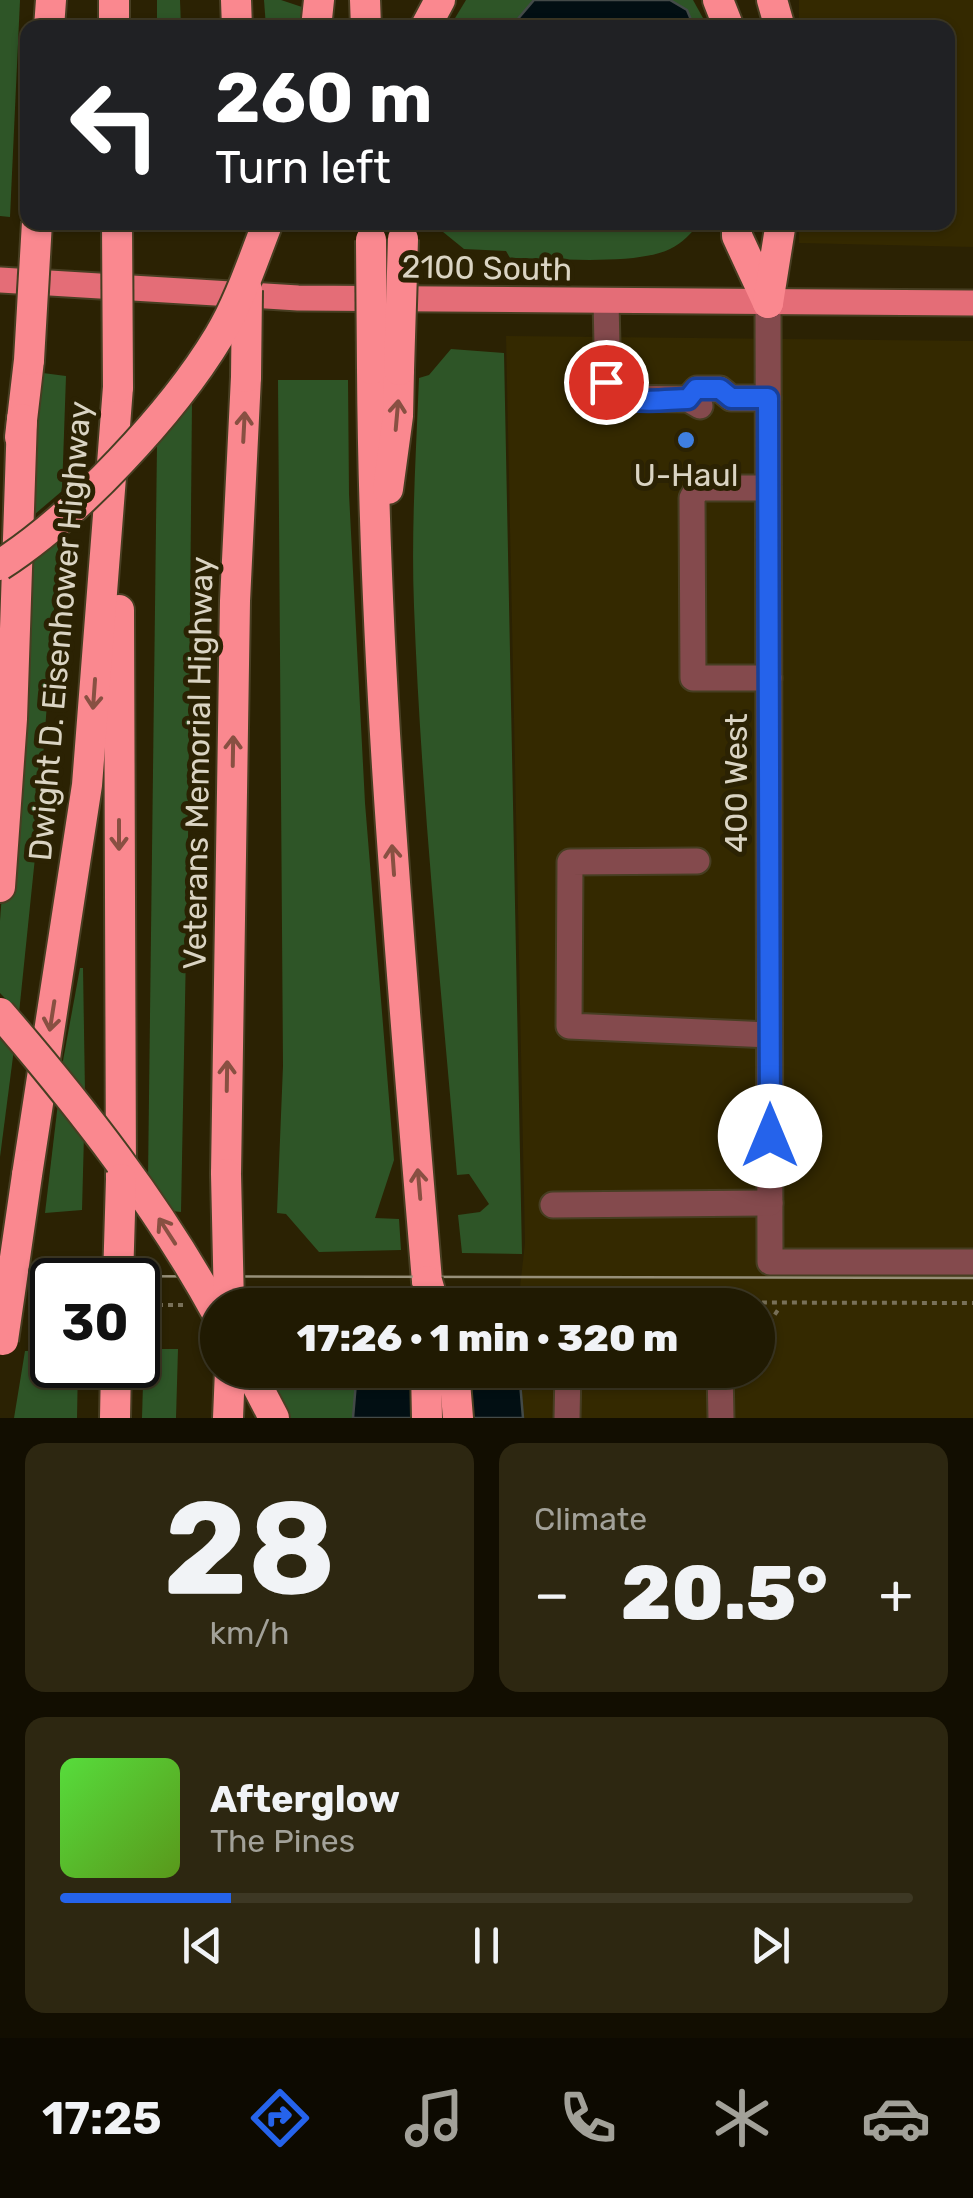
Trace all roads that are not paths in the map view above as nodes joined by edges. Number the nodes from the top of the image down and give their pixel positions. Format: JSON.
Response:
{"nodes":[{"id":1,"x":36,"y":230,"type":"edge"},
{"id":2,"x":117,"y":230,"type":"edge"},
{"id":3,"x":248,"y":230,"type":"edge"},
{"id":4,"x":265,"y":230,"type":"edge"},
{"id":5,"x":737,"y":230,"type":"edge"},
{"id":6,"x":779,"y":230,"type":"edge"},
{"id":7,"x":370,"y":231,"type":"edge"},
{"id":8,"x":404,"y":231,"type":"edge"},
{"id":9,"x":0,"y":280,"type":"edge"},
{"id":10,"x":606,"y":302,"type":"junction"},
{"id":11,"x":768,"y":303,"type":"junction"},
{"id":12,"x":973,"y":303,"type":"edge"},
{"id":13,"x":385,"y":369,"type":"junction"},
{"id":14,"x":118,"y":387,"type":"junction"},
{"id":15,"x":768,"y":398,"type":"junction"},
{"id":16,"x":22,"y":419,"type":"junction"},
{"id":17,"x":768,"y":488,"type":"junction"},
{"id":18,"x":0,"y":565,"type":"edge"},
{"id":19,"x":768,"y":678,"type":"junction"},
{"id":20,"x":697,"y":862,"type":"dead end"},
{"id":21,"x":0,"y":886,"type":"edge"},
{"id":22,"x":0,"y":1013,"type":"edge"},
{"id":23,"x":770,"y":1035,"type":"junction"},
{"id":24,"x":770,"y":1202,"type":"junction"},
{"id":25,"x":553,"y":1206,"type":"dead end"},
{"id":26,"x":119,"y":1258,"type":"edge"},
{"id":27,"x":973,"y":1262,"type":"edge"},
{"id":28,"x":201,"y":1288,"type":"edge"},
{"id":29,"x":229,"y":1288,"type":"edge"},
{"id":30,"x":429,"y":1288,"type":"edge"},
{"id":31,"x":1,"y":1348,"type":"edge"},
{"id":32,"x":116,"y":1388,"type":"edge"},
{"id":33,"x":258,"y":1388,"type":"edge"},
{"id":34,"x":426,"y":1388,"type":"edge"},
{"id":35,"x":442,"y":1388,"type":"edge"},
{"id":36,"x":456,"y":1388,"type":"edge"},
{"id":37,"x":568,"y":1388,"type":"edge"},
{"id":38,"x":720,"y":1388,"type":"edge"},
{"id":39,"x":115,"y":1418,"type":"edge"},
{"id":40,"x":274,"y":1418,"type":"edge"},
{"id":41,"x":427,"y":1418,"type":"edge"},
{"id":42,"x":443,"y":1418,"type":"edge"},
{"id":43,"x":458,"y":1418,"type":"edge"},
{"id":44,"x":567,"y":1418,"type":"edge"},
{"id":45,"x":721,"y":1418,"type":"edge"}],
"edges":[{"from":1,"to":16,"type":"highway","bridge":true},
{"from":2,"to":14,"type":"highway","bridge":true},
{"from":29,"to":3,"type":"highway","name":"Veterans Memorial Highway","one_way":true,"bridge":true},
{"from":4,"to":18,"type":"highway","bridge":true},
{"from":5,"to":11,"type":"highway"},
{"from":6,"to":11,"type":"highway"},
{"from":7,"to":13,"type":"highway","bridge":true},
{"from":8,"to":13,"type":"highway","bridge":true},
{"from":9,"to":10,"type":"main road","name":"2100 South"},
{"from":10,"to":11,"type":"main road","name":"2100 South"},
{"from":10,"to":15,"type":"street"},
{"from":11,"to":12,"type":"main road","name":"2100 South"},
{"from":11,"to":15,"type":"street","name":"400 West"},
{"from":30,"to":13,"type":"highway","one_way":true},
{"from":14,"to":26,"type":"highway","one_way":true,"bridge":true},
{"from":14,"to":31,"type":"highway","name":"Dwight D. Eisenhower Highway","one_way":true,"bridge":true},
{"from":15,"to":17,"type":"street","name":"400 West"},
{"from":16,"to":18,"type":"highway"},
{"from":16,"to":21,"type":"highway"},
{"from":17,"to":19,"type":"street","name":"400 West"},
{"from":17,"to":19,"type":"street"},
{"from":19,"to":23,"type":"street","name":"400 West"},
{"from":20,"to":23,"type":"street"},
{"from":28,"to":22,"type":"highway","one_way":true,"bridge":true},
{"from":23,"to":24,"type":"street","name":"400 West"},
{"from":24,"to":25,"type":"street"},
{"from":24,"to":27,"type":"street","name":"400 West"},
{"from":32,"to":39,"type":"highway"},
{"from":33,"to":40,"type":"highway"},
{"from":34,"to":41,"type":"highway"},
{"from":35,"to":42,"type":"highway"},
{"from":36,"to":43,"type":"highway"},
{"from":37,"to":44,"type":"street"},
{"from":38,"to":45,"type":"street"}]}
